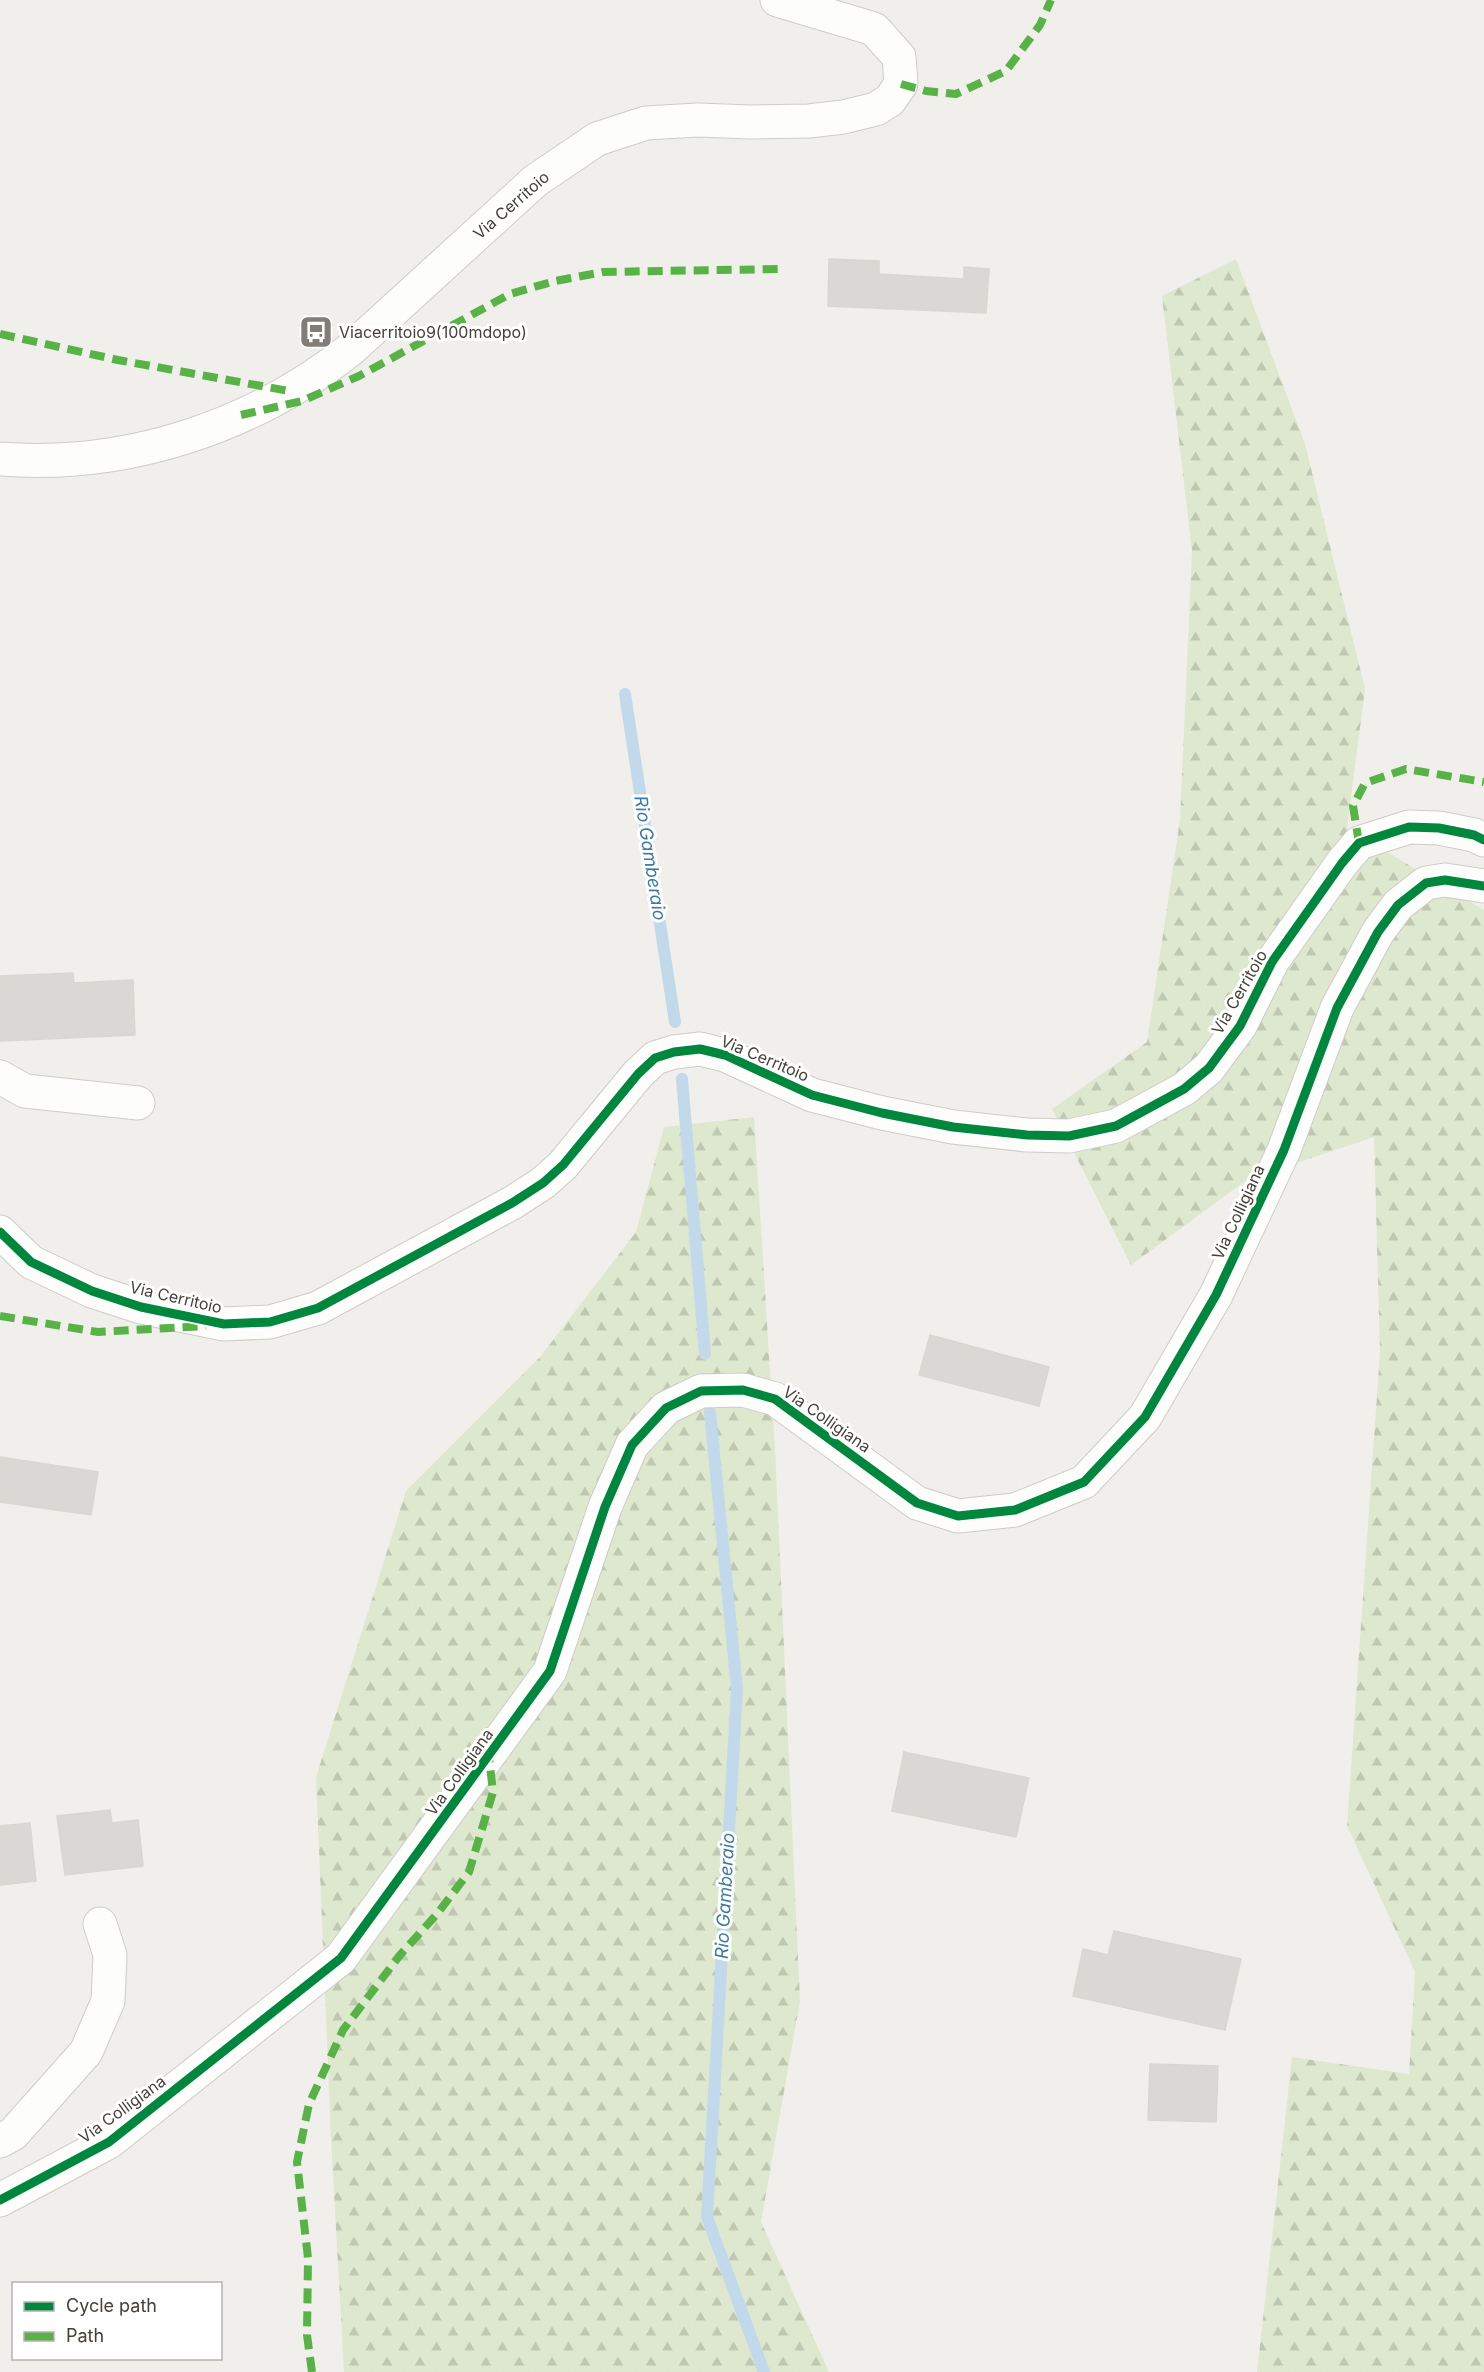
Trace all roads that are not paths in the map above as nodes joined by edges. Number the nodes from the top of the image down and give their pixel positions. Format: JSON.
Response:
{"nodes":[{"id":1,"x":777,"y":0,"type":"edge"},
{"id":2,"x":0,"y":459,"type":"edge"},
{"id":3,"x":1484,"y":840,"type":"edge"},
{"id":4,"x":1484,"y":886,"type":"edge"},
{"id":5,"x":0,"y":1077,"type":"edge"},
{"id":6,"x":138,"y":1103,"type":"dead end"},
{"id":7,"x":0,"y":1232,"type":"edge"},
{"id":8,"x":100,"y":1924,"type":"dead end"},
{"id":9,"x":0,"y":2141,"type":"edge"},
{"id":10,"x":0,"y":2200,"type":"edge"}],
"edges":[{"from":1,"to":2,"type":"street","name":"Via Cerritoio"},
{"from":3,"to":7,"type":"street","name":"Via Cerritoio"},
{"from":4,"to":10,"type":"street","name":"Via Colligiana"},
{"from":5,"to":6,"type":"street"},
{"from":8,"to":9,"type":"street"}]}
